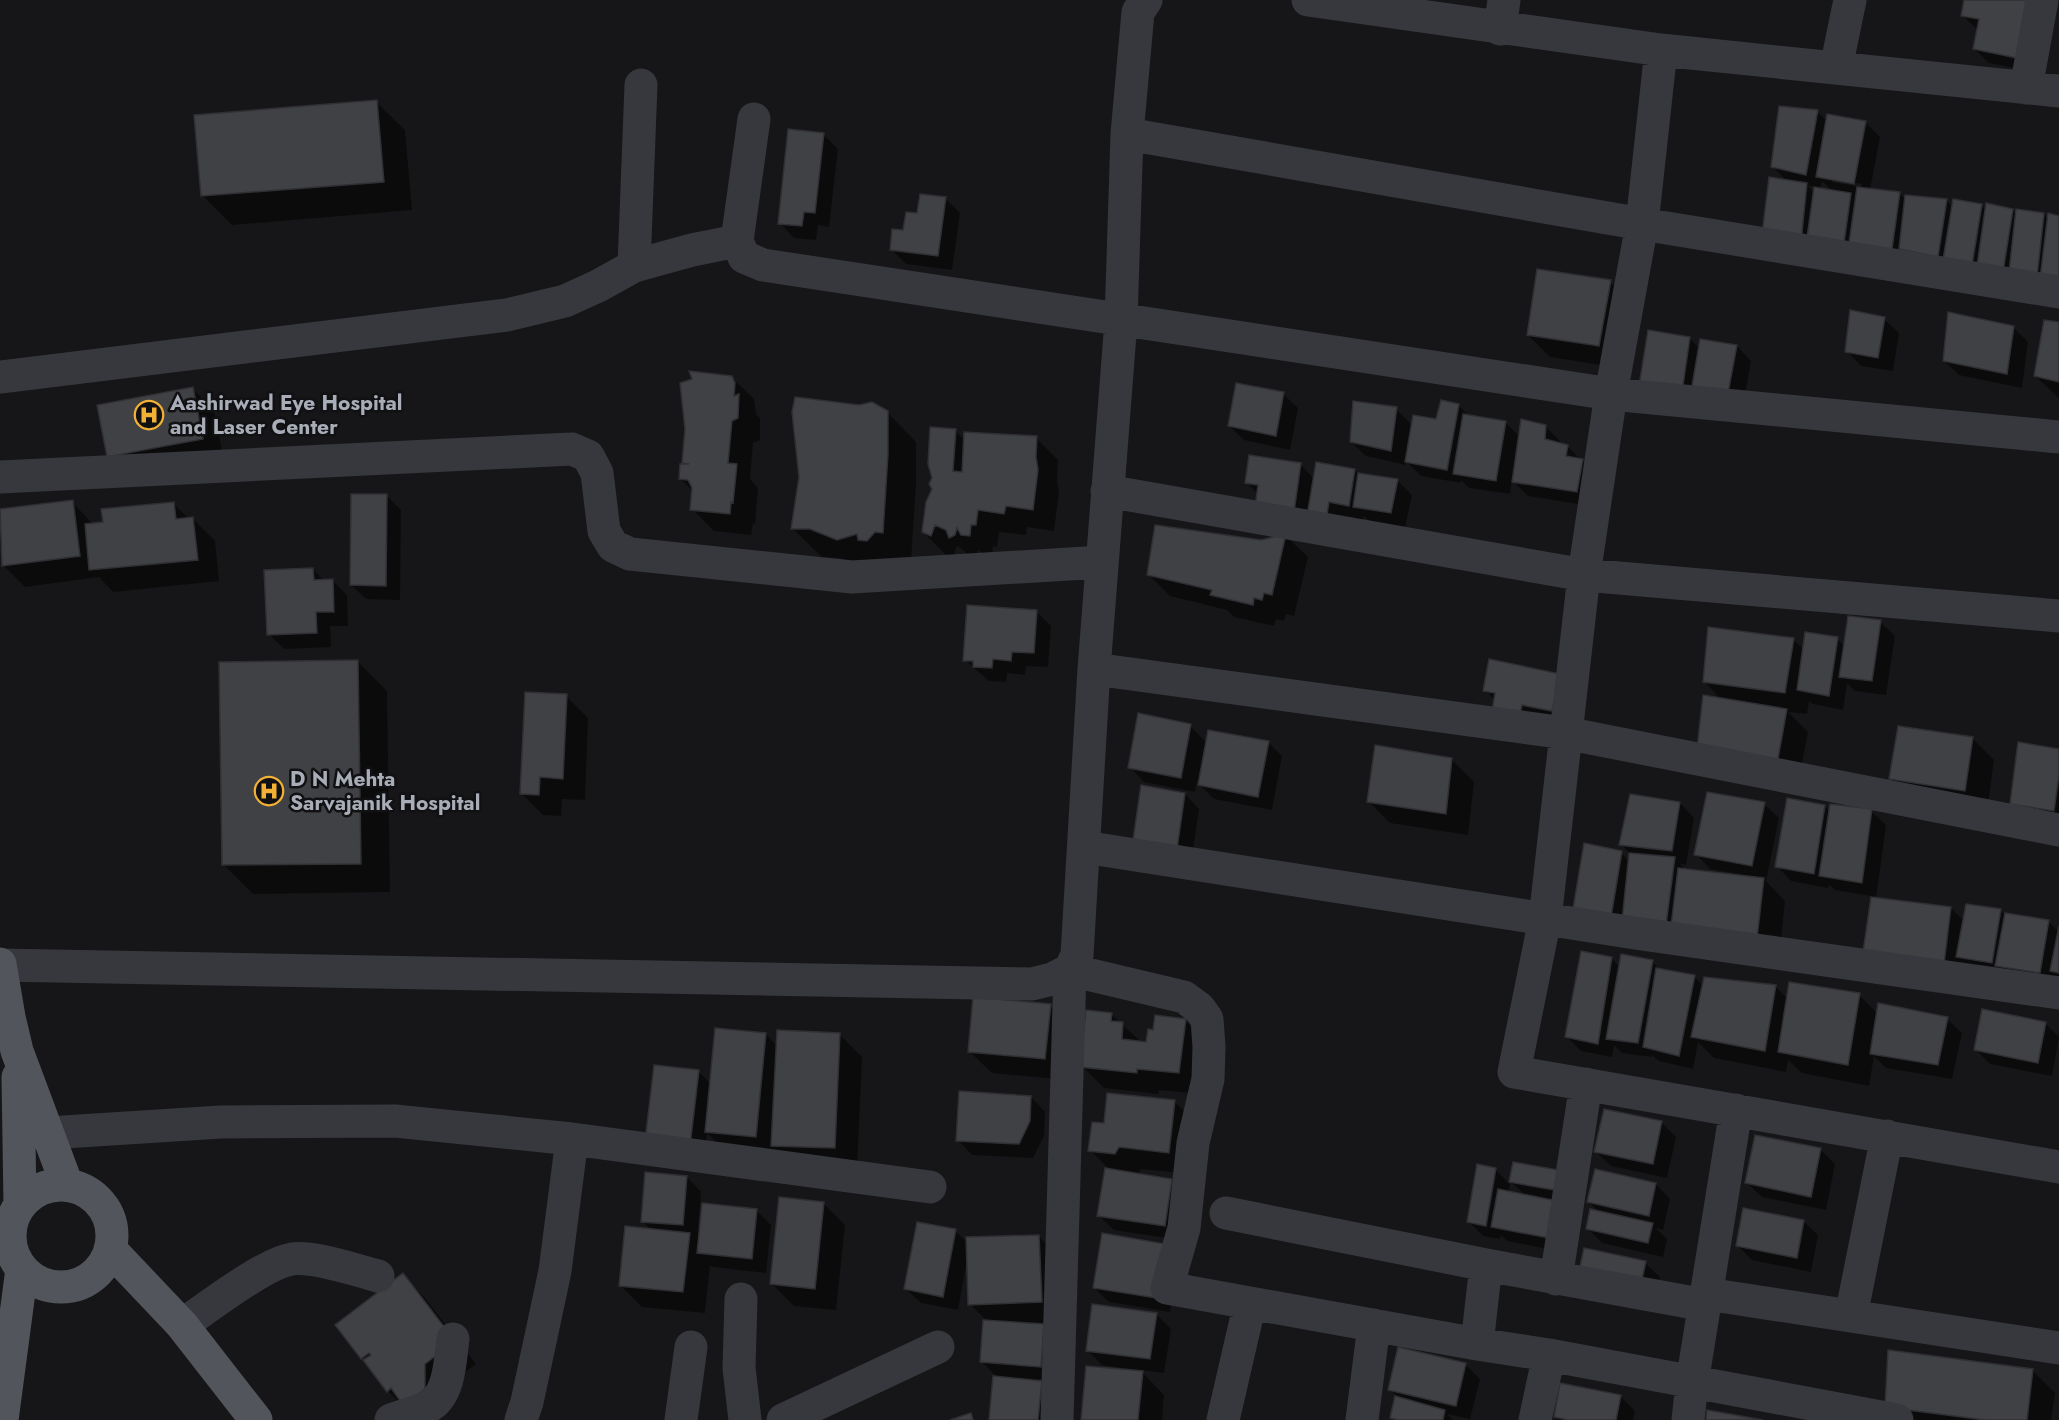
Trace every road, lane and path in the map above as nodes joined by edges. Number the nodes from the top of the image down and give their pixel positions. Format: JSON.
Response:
{"nodes":[{"id":1,"x":1146,"y":0,"type":"edge"},
{"id":2,"x":1308,"y":0,"type":"edge"},
{"id":3,"x":1850,"y":0,"type":"edge"},
{"id":4,"x":2042,"y":0,"type":"edge"},
{"id":5,"x":1502,"y":14,"type":"edge"},
{"id":6,"x":1661,"y":50,"type":"junction"},
{"id":7,"x":1836,"y":68,"type":"junction"},
{"id":8,"x":641,"y":85,"type":"dead end"},
{"id":9,"x":2026,"y":88,"type":"junction"},
{"id":10,"x":2059,"y":91,"type":"edge"},
{"id":11,"x":754,"y":119,"type":"dead end"},
{"id":12,"x":1127,"y":134,"type":"junction"},
{"id":13,"x":1642,"y":224,"type":"junction"},
{"id":14,"x":737,"y":240,"type":"junction"},
{"id":15,"x":634,"y":266,"type":"junction"},
{"id":16,"x":2059,"y":292,"type":"edge"},
{"id":17,"x":1121,"y":321,"type":"junction"},
{"id":18,"x":0,"y":377,"type":"edge"},
{"id":19,"x":1611,"y":394,"type":"junction"},
{"id":20,"x":2059,"y":437,"type":"edge"},
{"id":21,"x":0,"y":477,"type":"edge"},
{"id":22,"x":1107,"y":491,"type":"junction"},
{"id":23,"x":1102,"y":562,"type":"junction"},
{"id":24,"x":1584,"y":575,"type":"junction"},
{"id":25,"x":2059,"y":616,"type":"edge"},
{"id":26,"x":1094,"y":669,"type":"junction"},
{"id":27,"x":1565,"y":733,"type":"junction"},
{"id":28,"x":2059,"y":830,"type":"edge"},
{"id":29,"x":1084,"y":847,"type":"junction"},
{"id":30,"x":1545,"y":919,"type":"junction"},
{"id":31,"x":0,"y":964,"type":"edge"},
{"id":32,"x":1070,"y":970,"type":"junction"},
{"id":33,"x":2059,"y":993,"type":"edge"},
{"id":34,"x":17,"y":1051,"type":"junction"},
{"id":35,"x":1586,"y":1084,"type":"junction"},
{"id":36,"x":1736,"y":1110,"type":"junction"},
{"id":37,"x":48,"y":1133,"type":"junction"},
{"id":38,"x":1887,"y":1136,"type":"junction"},
{"id":39,"x":572,"y":1139,"type":"junction"},
{"id":40,"x":2059,"y":1167,"type":"edge"},
{"id":41,"x":67,"y":1185,"type":"junction"},
{"id":42,"x":930,"y":1187,"type":"dead end"},
{"id":43,"x":20,"y":1204,"type":"junction"},
{"id":44,"x":1226,"y":1213,"type":"dead end"},
{"id":45,"x":110,"y":1249,"type":"junction"},
{"id":46,"x":1486,"y":1265,"type":"junction"},
{"id":47,"x":22,"y":1269,"type":"junction"},
{"id":48,"x":378,"y":1276,"type":"dead end"},
{"id":49,"x":1556,"y":1278,"type":"junction"},
{"id":50,"x":741,"y":1299,"type":"dead end"},
{"id":51,"x":1706,"y":1300,"type":"junction"},
{"id":52,"x":1250,"y":1303,"type":"junction"},
{"id":53,"x":1851,"y":1316,"type":"junction"},
{"id":54,"x":182,"y":1325,"type":"junction"},
{"id":55,"x":1374,"y":1325,"type":"junction"},
{"id":56,"x":453,"y":1339,"type":"dead end"},
{"id":57,"x":1477,"y":1344,"type":"junction"},
{"id":58,"x":691,"y":1347,"type":"dead end"},
{"id":59,"x":938,"y":1347,"type":"dead end"},
{"id":60,"x":2059,"y":1348,"type":"edge"},
{"id":61,"x":1549,"y":1355,"type":"junction"},
{"id":62,"x":1692,"y":1383,"type":"junction"},
{"id":63,"x":2,"y":1405,"type":"edge"},
{"id":64,"x":1780,"y":1409,"type":"edge"},
{"id":65,"x":1850,"y":1416,"type":"edge"},
{"id":66,"x":256,"y":1420,"type":"edge"},
{"id":67,"x":391,"y":1420,"type":"edge"},
{"id":68,"x":521,"y":1420,"type":"edge"},
{"id":69,"x":681,"y":1420,"type":"edge"},
{"id":70,"x":745,"y":1420,"type":"edge"},
{"id":71,"x":783,"y":1420,"type":"edge"},
{"id":72,"x":1057,"y":1420,"type":"edge"},
{"id":73,"x":1223,"y":1420,"type":"edge"},
{"id":74,"x":1362,"y":1420,"type":"edge"},
{"id":75,"x":1535,"y":1420,"type":"edge"},
{"id":76,"x":1688,"y":1420,"type":"edge"},
{"id":77,"x":1897,"y":1420,"type":"edge"}],
"edges":[{"from":1,"to":12,"type":"street"},
{"from":2,"to":5,"type":"street"},
{"from":3,"to":7,"type":"street"},
{"from":4,"to":9,"type":"street"},
{"from":5,"to":6,"type":"street"},
{"from":6,"to":7,"type":"street"},
{"from":6,"to":13,"type":"street"},
{"from":7,"to":9,"type":"street"},
{"from":8,"to":15,"type":"street"},
{"from":9,"to":10,"type":"street"},
{"from":11,"to":14,"type":"street"},
{"from":12,"to":13,"type":"street"},
{"from":12,"to":17,"type":"street"},
{"from":13,"to":16,"type":"street"},
{"from":13,"to":19,"type":"street"},
{"from":14,"to":15,"type":"street"},
{"from":14,"to":17,"type":"street"},
{"from":15,"to":18,"type":"street"},
{"from":17,"to":19,"type":"street"},
{"from":17,"to":22,"type":"street"},
{"from":19,"to":20,"type":"street"},
{"from":19,"to":24,"type":"street"},
{"from":21,"to":23,"type":"street"},
{"from":22,"to":23,"type":"street"},
{"from":22,"to":24,"type":"street"},
{"from":23,"to":26,"type":"street"},
{"from":24,"to":25,"type":"street"},
{"from":24,"to":27,"type":"street"},
{"from":26,"to":27,"type":"street"},
{"from":26,"to":29,"type":"street"},
{"from":27,"to":28,"type":"street"},
{"from":27,"to":30,"type":"street"},
{"from":29,"to":30,"type":"street"},
{"from":29,"to":32,"type":"street"},
{"from":30,"to":33,"type":"street"},
{"from":30,"to":35,"type":"street"},
{"from":31,"to":32,"type":"street"},
{"from":31,"to":34,"type":"main road"},
{"from":32,"to":52,"type":"street"},
{"from":32,"to":72,"type":"street"},
{"from":34,"to":37,"type":"main road"},
{"from":34,"to":43,"type":"main road"},
{"from":35,"to":36,"type":"street"},
{"from":35,"to":49,"type":"street"},
{"from":36,"to":38,"type":"street"},
{"from":36,"to":51,"type":"street"},
{"from":37,"to":39,"type":"street"},
{"from":37,"to":41,"type":"main road"},
{"from":38,"to":40,"type":"street"},
{"from":38,"to":53,"type":"street"},
{"from":39,"to":42,"type":"street"},
{"from":39,"to":68,"type":"street"},
{"from":41,"to":43,"type":"main road"},
{"from":41,"to":45,"type":"main road"},
{"from":43,"to":47,"type":"main road"},
{"from":44,"to":46,"type":"street"},
{"from":45,"to":47,"type":"main road"},
{"from":45,"to":54,"type":"main road"},
{"from":46,"to":49,"type":"street"},
{"from":46,"to":57,"type":"street"},
{"from":47,"to":63,"type":"main road"},
{"from":48,"to":54,"type":"street"},
{"from":49,"to":51,"type":"street"},
{"from":50,"to":70,"type":"street"},
{"from":51,"to":53,"type":"street"},
{"from":51,"to":62,"type":"street"},
{"from":52,"to":55,"type":"street"},
{"from":52,"to":73,"type":"street"},
{"from":53,"to":60,"type":"street"},
{"from":54,"to":66,"type":"main road"},
{"from":55,"to":57,"type":"street"},
{"from":55,"to":74,"type":"street"},
{"from":56,"to":67,"type":"street"},
{"from":57,"to":61,"type":"street"},
{"from":58,"to":69,"type":"street"},
{"from":59,"to":71,"type":"street"},
{"from":61,"to":62,"type":"street"},
{"from":61,"to":75,"type":"street"},
{"from":62,"to":64,"type":"street"},
{"from":62,"to":76,"type":"street"},
{"from":64,"to":65,"type":"street"},
{"from":65,"to":77,"type":"street"}]}
